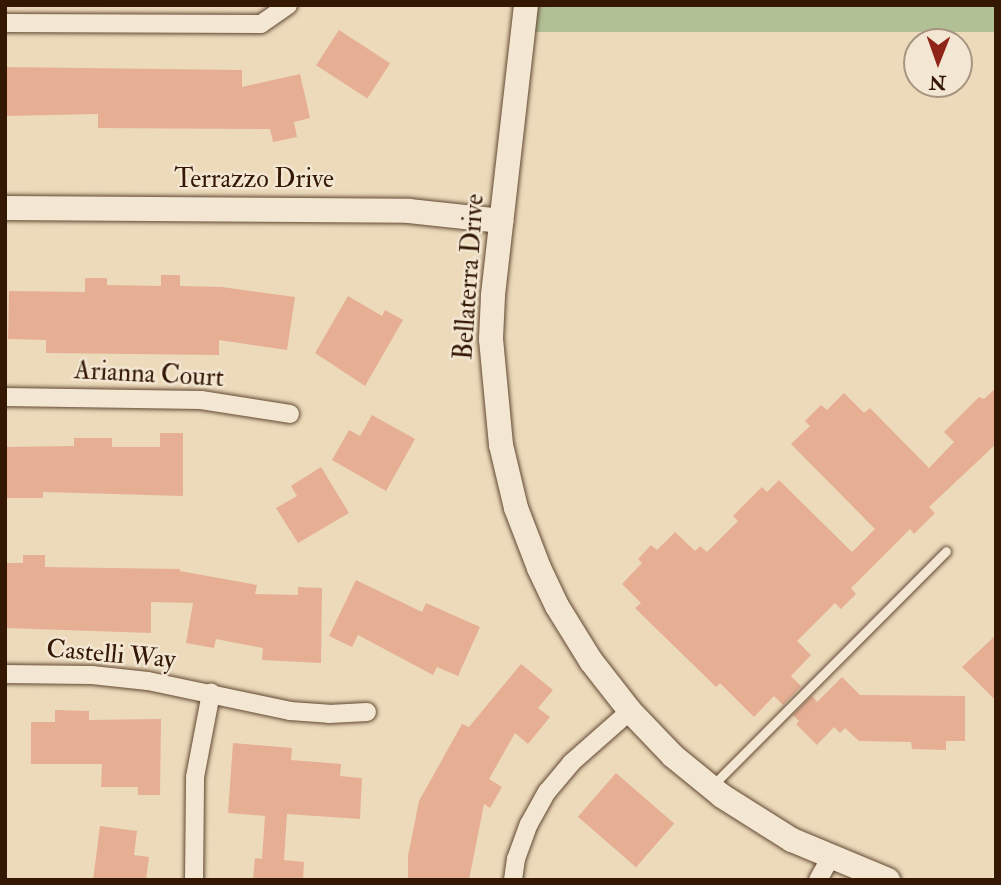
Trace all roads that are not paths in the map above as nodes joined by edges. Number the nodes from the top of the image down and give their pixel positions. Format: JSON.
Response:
{"nodes":[{"id":1,"x":288,"y":5,"type":"edge"},
{"id":2,"x":526,"y":5,"type":"edge"},
{"id":3,"x":5,"y":23,"type":"edge"},
{"id":4,"x":5,"y":208,"type":"edge"},
{"id":5,"x":501,"y":221,"type":"junction"},
{"id":6,"x":5,"y":397,"type":"edge"},
{"id":7,"x":290,"y":414,"type":"dead end"},
{"id":8,"x":946,"y":551,"type":"dead end"},
{"id":9,"x":5,"y":674,"type":"edge"},
{"id":10,"x":211,"y":693,"type":"junction"},
{"id":11,"x":630,"y":711,"type":"junction"},
{"id":12,"x":367,"y":712,"type":"dead end"},
{"id":13,"x":711,"y":787,"type":"junction"},
{"id":14,"x":824,"y":869,"type":"edge"},
{"id":15,"x":194,"y":880,"type":"edge"},
{"id":16,"x":513,"y":880,"type":"edge"},
{"id":17,"x":888,"y":880,"type":"edge"}],
"edges":[{"from":1,"to":3,"type":"street"},
{"from":2,"to":5,"type":"street","name":"Bellaterra Drive"},
{"from":4,"to":5,"type":"street","name":"Terrazzo Drive"},
{"from":5,"to":11,"type":"street","name":"Bellaterra Drive"},
{"from":6,"to":7,"type":"street","name":"Arianna Court"},
{"from":8,"to":13,"type":"lane"},
{"from":9,"to":10,"type":"street","name":"Castelli Way"},
{"from":10,"to":12,"type":"street","name":"Castelli Way"},
{"from":10,"to":15,"type":"street"},
{"from":11,"to":13,"type":"street","name":"Bellaterra Drive"},
{"from":11,"to":16,"type":"street"},
{"from":13,"to":14,"type":"street","name":"Bellaterra Drive"},
{"from":14,"to":17,"type":"street","name":"Bellaterra Drive"}]}
